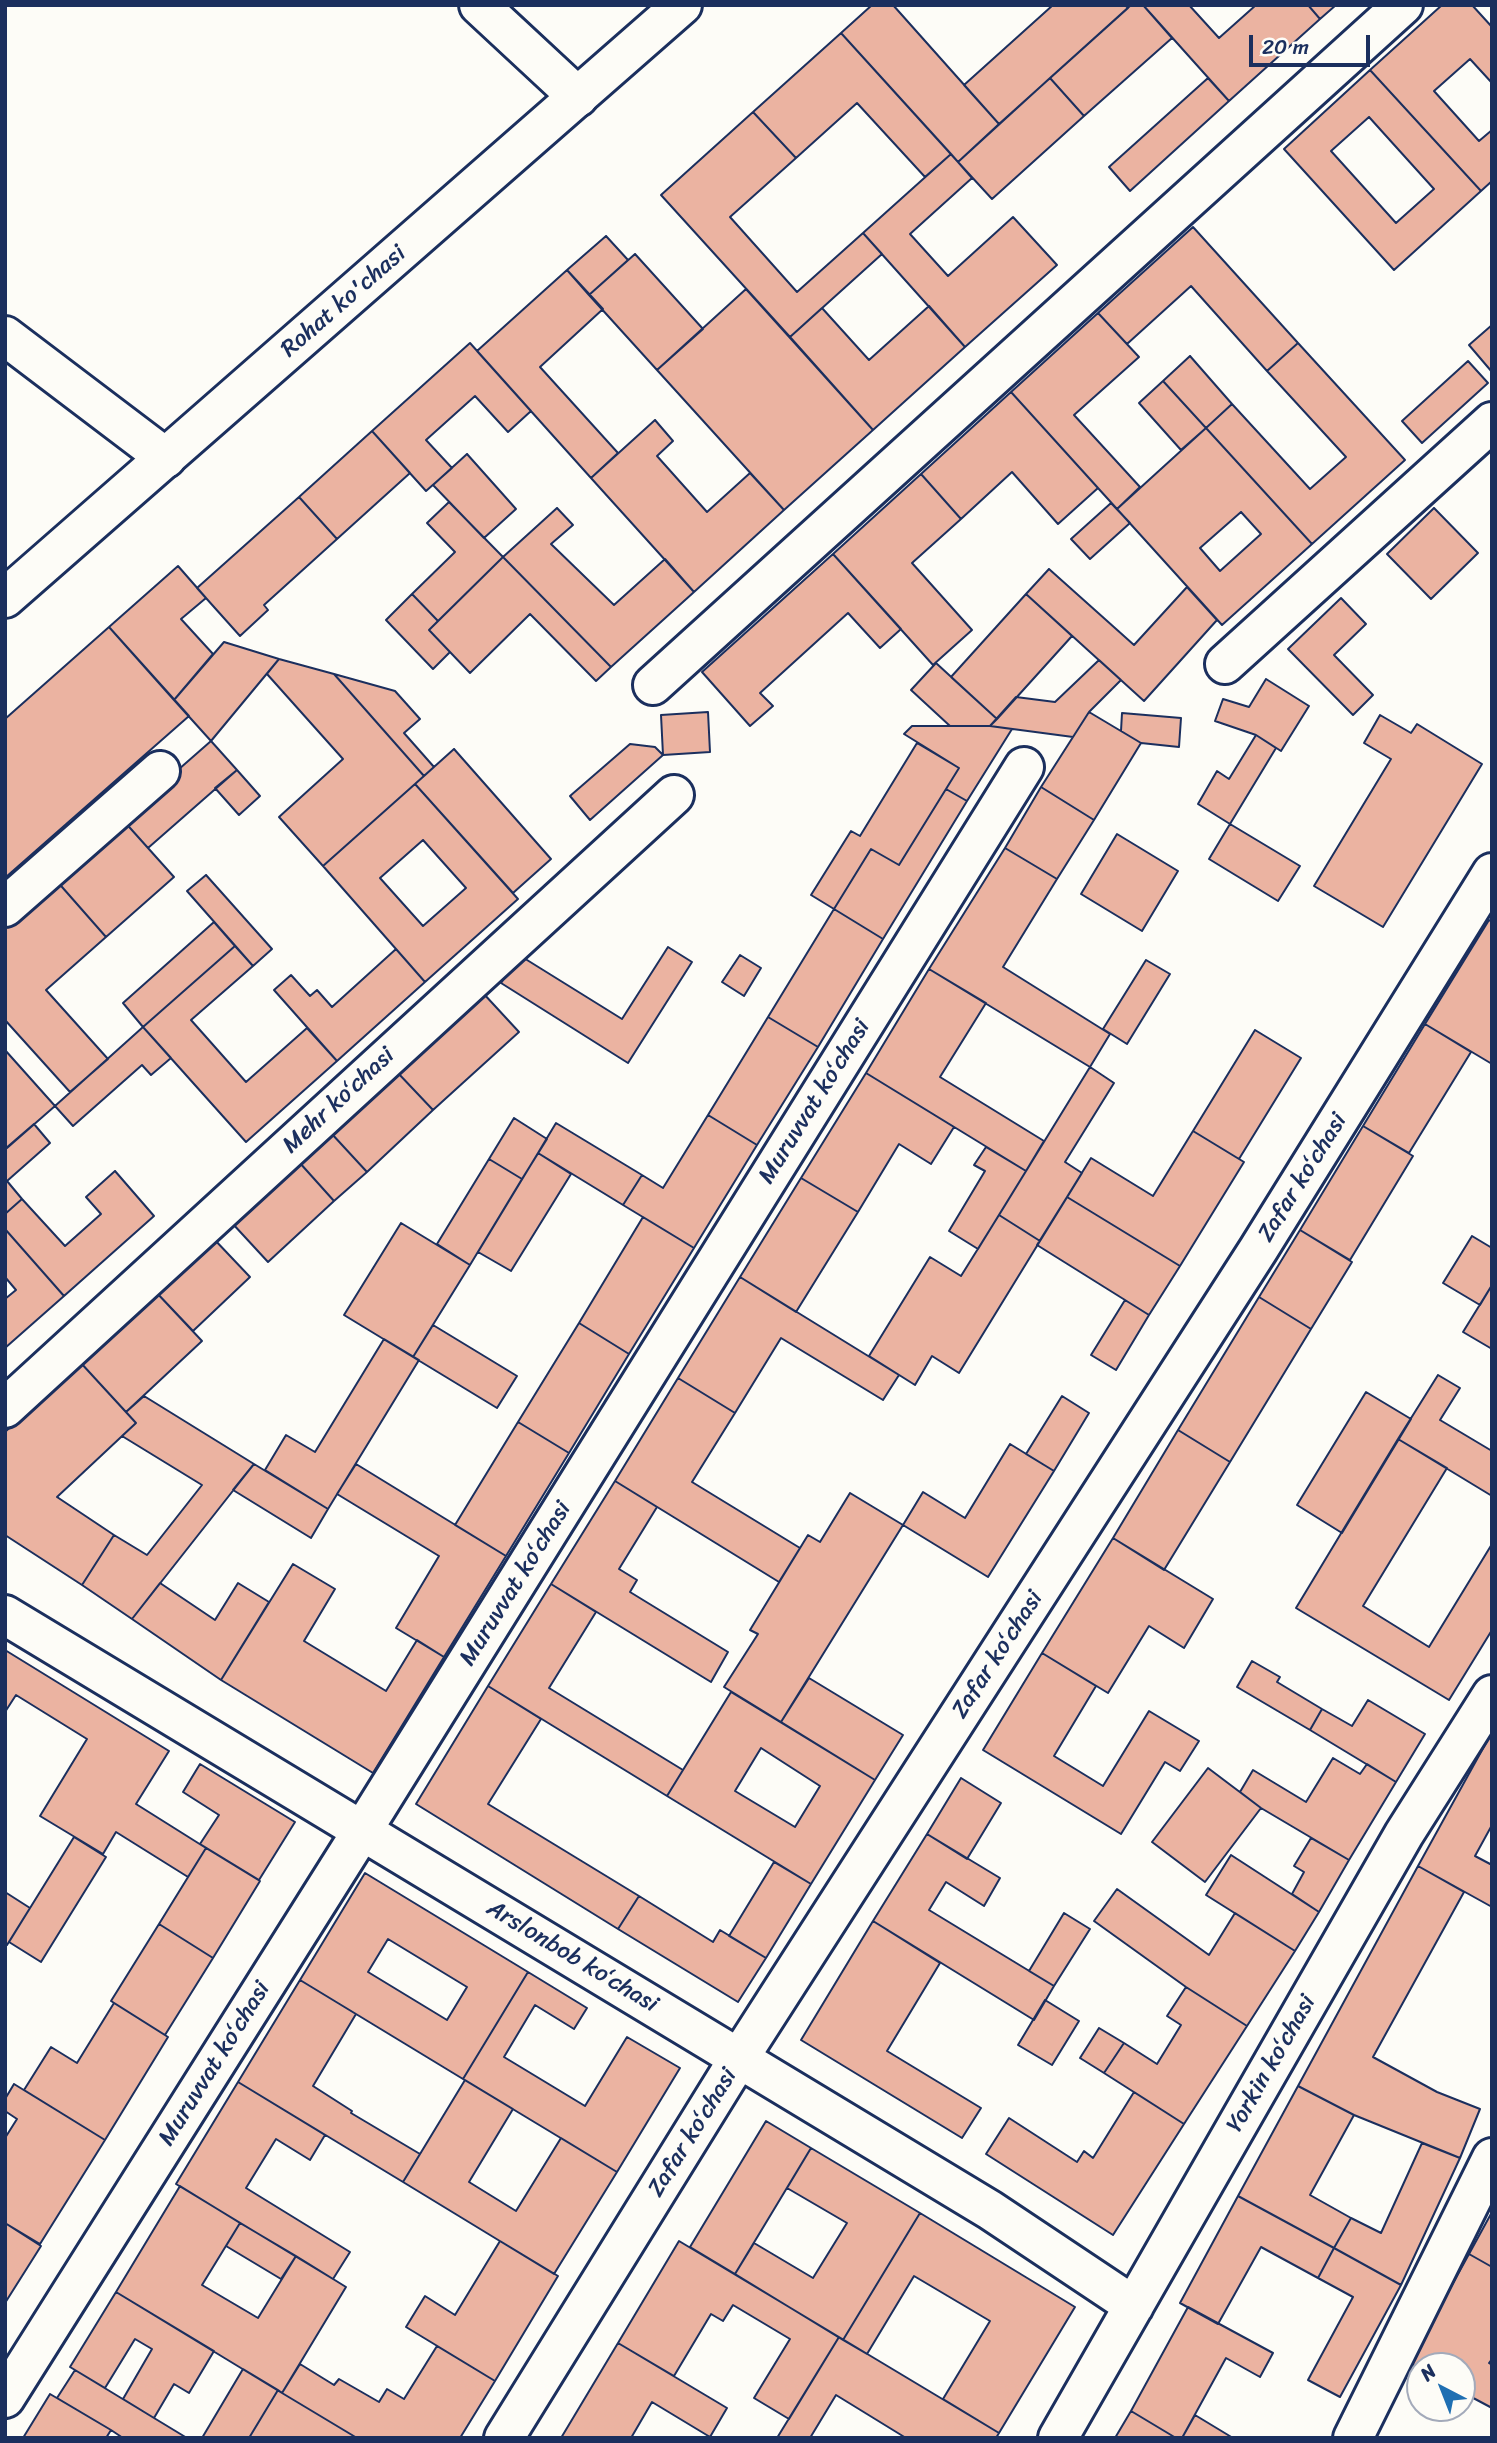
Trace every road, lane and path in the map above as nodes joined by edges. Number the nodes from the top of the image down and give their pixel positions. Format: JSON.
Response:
{"nodes":[{"id":1,"x":479,"y":5,"type":"edge"},
{"id":2,"x":682,"y":5,"type":"edge"},
{"id":3,"x":1403,"y":5,"type":"edge"},
{"id":4,"x":578,"y":97,"type":"junction"},
{"id":5,"x":5,"y":336,"type":"edge"},
{"id":6,"x":1492,"y":422,"type":"edge"},
{"id":7,"x":166,"y":458,"type":"junction"},
{"id":8,"x":5,"y":598,"type":"edge"},
{"id":9,"x":1225,"y":664,"type":"dead end"},
{"id":10,"x":653,"y":685,"type":"dead end"},
{"id":11,"x":1024,"y":767,"type":"dead end"},
{"id":12,"x":160,"y":771,"type":"dead end"},
{"id":13,"x":674,"y":795,"type":"dead end"},
{"id":14,"x":1492,"y":873,"type":"edge"},
{"id":15,"x":5,"y":907,"type":"edge"},
{"id":16,"x":5,"y":1408,"type":"edge"},
{"id":17,"x":5,"y":1615,"type":"edge"},
{"id":18,"x":1492,"y":1695,"type":"edge"},
{"id":19,"x":362,"y":1830,"type":"junction"},
{"id":20,"x":739,"y":2058,"type":"junction"},
{"id":21,"x":1492,"y":2158,"type":"edge"},
{"id":22,"x":1134,"y":2306,"type":"junction"},
{"id":23,"x":5,"y":2398,"type":"edge"},
{"id":24,"x":504,"y":2438,"type":"edge"},
{"id":25,"x":1058,"y":2438,"type":"edge"},
{"id":26,"x":1353,"y":2438,"type":"edge"}],
"edges":[{"from":1,"to":4,"type":"street"},
{"from":2,"to":4,"type":"street","name":"Rohat ko'chasi"},
{"from":3,"to":10,"type":"street"},
{"from":4,"to":7,"type":"street","name":"Rohat ko'chasi"},
{"from":5,"to":7,"type":"street"},
{"from":6,"to":9,"type":"street"},
{"from":7,"to":8,"type":"street","name":"Rohat ko'chasi"},
{"from":11,"to":19,"type":"street","name":"Muruvvat koʻchasi"},
{"from":12,"to":15,"type":"street"},
{"from":13,"to":16,"type":"street","name":"Mehr koʻchasi"},
{"from":14,"to":20,"type":"street","name":"Zafar koʻchasi"},
{"from":17,"to":19,"type":"street","name":"Arslonbob koʻchasi"},
{"from":18,"to":22,"type":"street","name":"Yorkin koʻchasi"},
{"from":19,"to":20,"type":"street","name":"Arslonbob koʻchasi"},
{"from":19,"to":23,"type":"street","name":"Muruvvat koʻchasi"},
{"from":20,"to":22,"type":"street","name":"Arslonbob koʻchasi"},
{"from":20,"to":24,"type":"street","name":"Zafar koʻchasi"},
{"from":21,"to":26,"type":"street"},
{"from":22,"to":25,"type":"street","name":"Yorkin koʻchasi"}]}
